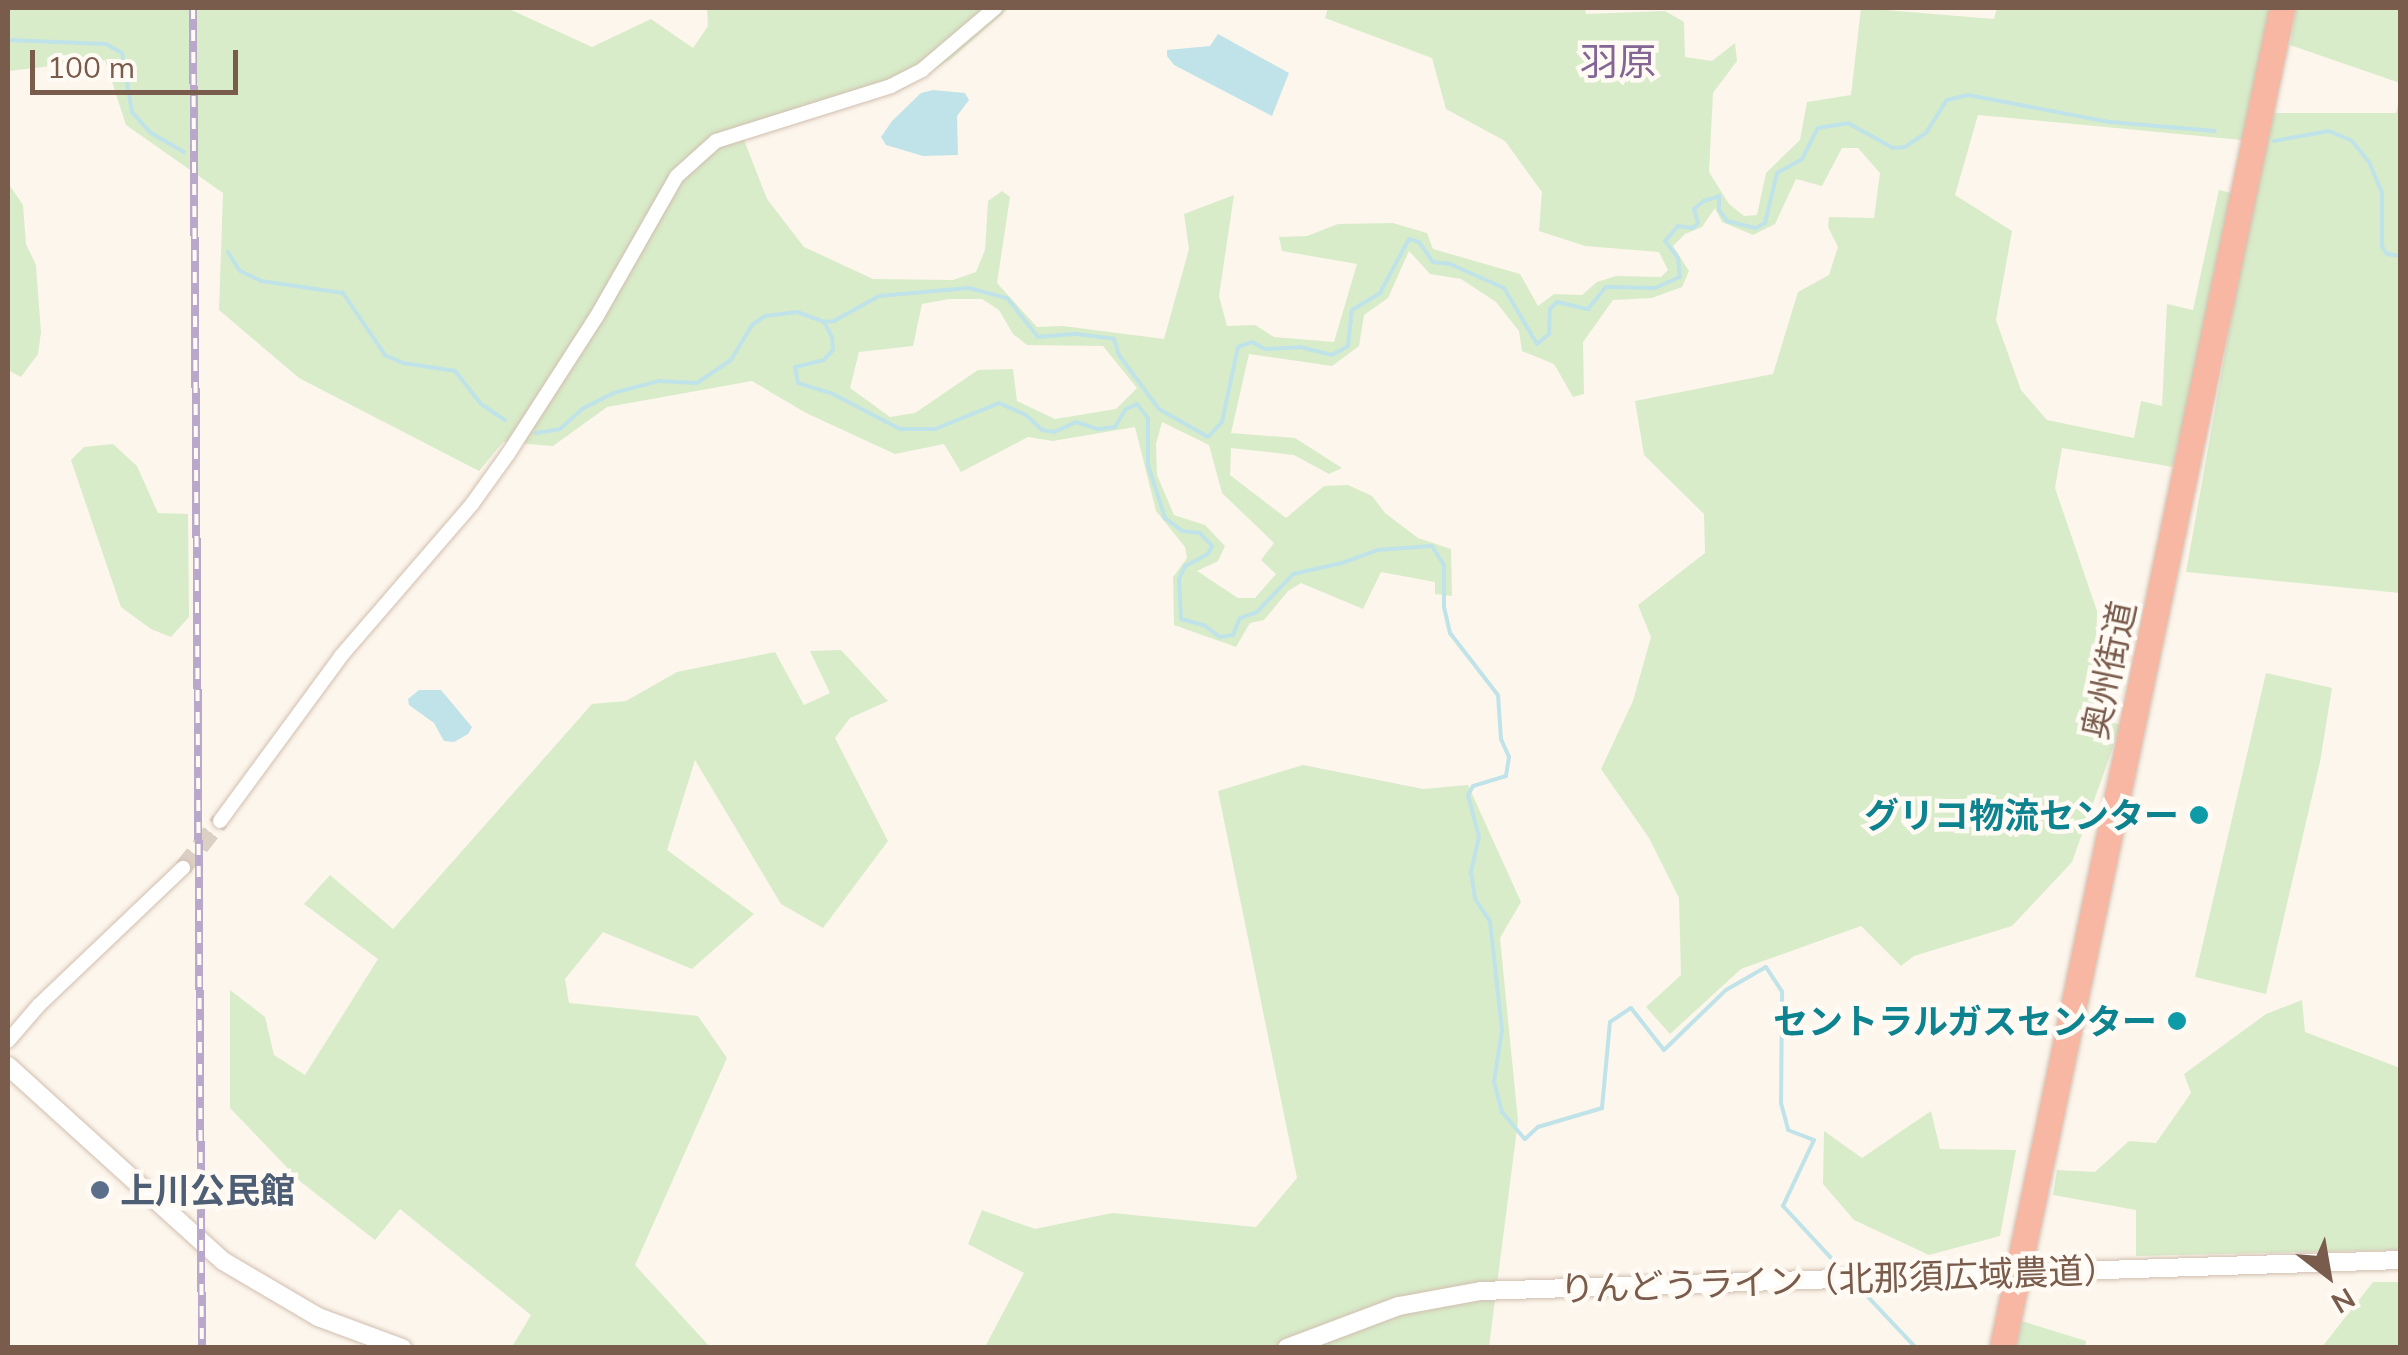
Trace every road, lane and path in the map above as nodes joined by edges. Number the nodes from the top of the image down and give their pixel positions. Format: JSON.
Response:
{"nodes":[{"id":1,"x":995,"y":8,"type":"edge"},
{"id":2,"x":2282,"y":8,"type":"edge"},
{"id":3,"x":220,"y":820,"type":"tunnel mouth"},
{"id":4,"x":183,"y":868,"type":"tunnel mouth"},
{"id":5,"x":8,"y":1041,"type":"edge"},
{"id":6,"x":8,"y":1066,"type":"edge"},
{"id":7,"x":2400,"y":1260,"type":"edge"},
{"id":8,"x":2017,"y":1274,"type":"junction"},
{"id":9,"x":402,"y":1348,"type":"edge"},
{"id":10,"x":1287,"y":1348,"type":"edge"},
{"id":11,"x":2002,"y":1348,"type":"edge"}],
"edges":[{"from":1,"to":3,"type":"street"},
{"from":2,"to":8,"type":"highway","name":"奥州街道"},
{"from":4,"to":5,"type":"street"},
{"from":6,"to":9,"type":"street"},
{"from":7,"to":8,"type":"street","name":"りんどうライン（北那須広域農道）"},
{"from":8,"to":10,"type":"street","name":"りんどうライン（北那須広域農道）"},
{"from":8,"to":11,"type":"highway","name":"奥州街道"}]}
